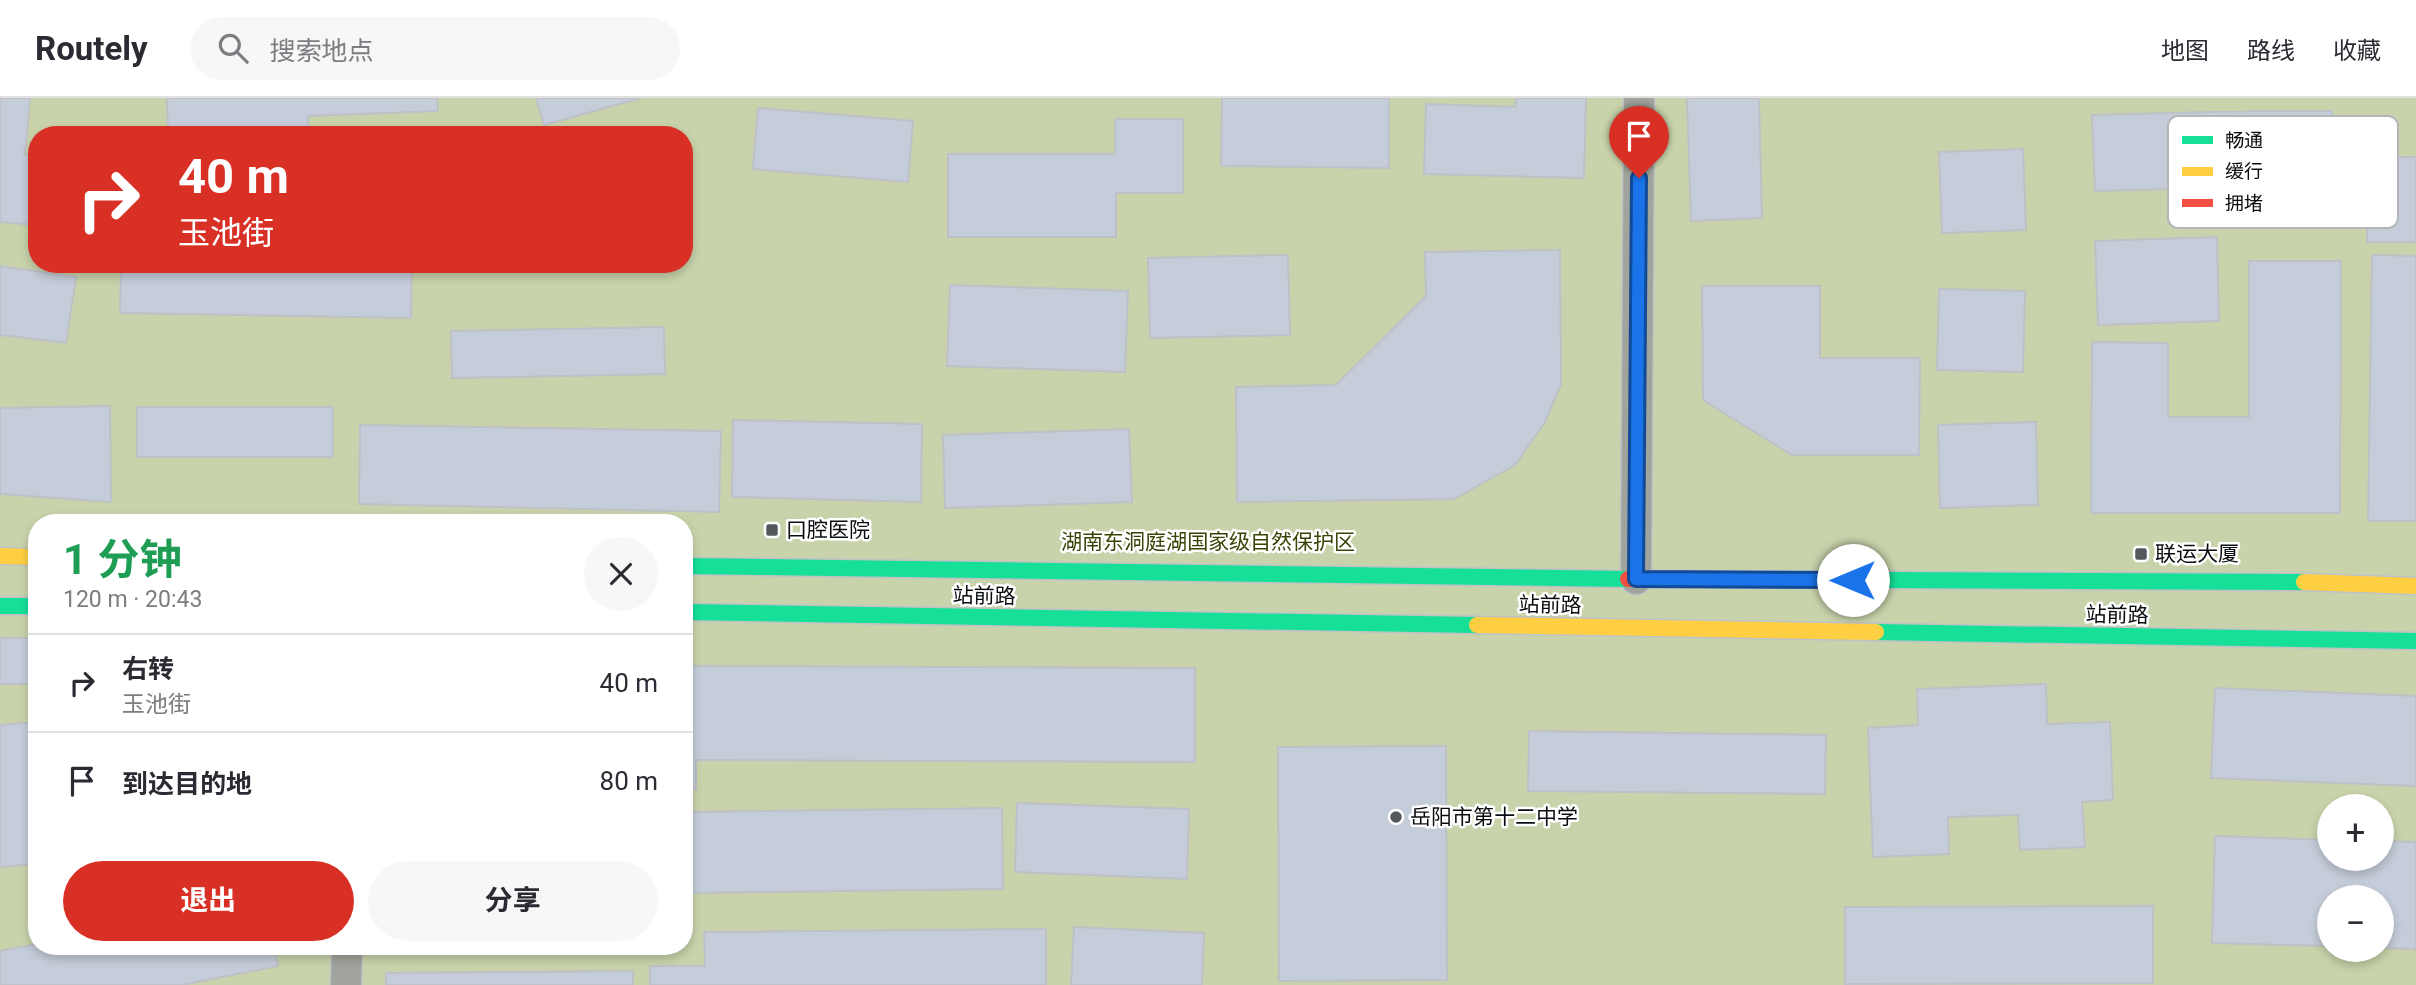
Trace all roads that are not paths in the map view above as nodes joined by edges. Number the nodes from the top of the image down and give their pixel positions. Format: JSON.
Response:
{"nodes":[{"id":1,"x":1639,"y":98,"type":"edge"},
{"id":2,"x":0,"y":556,"type":"edge"},
{"id":3,"x":28,"y":557,"type":"edge"},
{"id":4,"x":693,"y":566,"type":"edge"},
{"id":5,"x":1636,"y":579,"type":"junction"},
{"id":6,"x":2416,"y":586,"type":"edge"},
{"id":7,"x":0,"y":606,"type":"edge"},
{"id":8,"x":28,"y":606,"type":"edge"},
{"id":9,"x":693,"y":612,"type":"edge"},
{"id":10,"x":2416,"y":641,"type":"edge"},
{"id":11,"x":347,"y":955,"type":"edge"},
{"id":12,"x":346,"y":985,"type":"edge"}],
"edges":[{"from":1,"to":5,"type":"street"},
{"from":2,"to":3,"type":"main road"},
{"from":4,"to":5,"type":"main road","name":"站前路"},
{"from":5,"to":6,"type":"main road","name":"站前路"},
{"from":7,"to":8,"type":"main road"},
{"from":9,"to":10,"type":"main road","name":"站前路"},
{"from":11,"to":12,"type":"street"}]}
